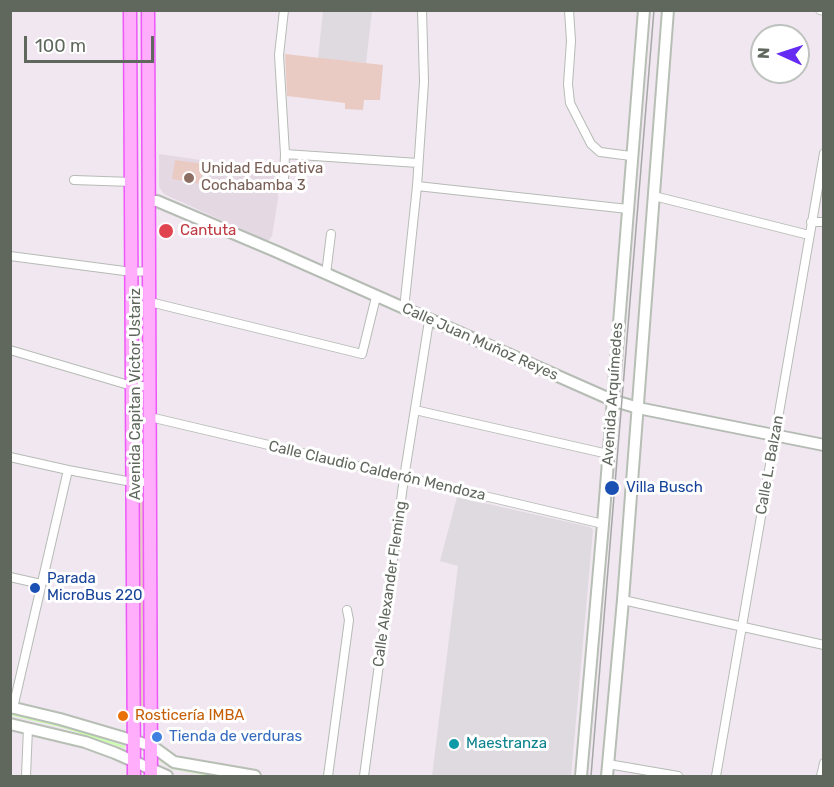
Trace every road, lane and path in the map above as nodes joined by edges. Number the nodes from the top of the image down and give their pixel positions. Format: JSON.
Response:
{"nodes":[{"id":1,"x":130,"y":10,"type":"edge"},
{"id":2,"x":148,"y":10,"type":"edge"},
{"id":3,"x":284,"y":10,"type":"edge"},
{"id":4,"x":422,"y":10,"type":"edge"},
{"id":5,"x":569,"y":10,"type":"edge"},
{"id":6,"x":644,"y":10,"type":"edge"},
{"id":7,"x":668,"y":10,"type":"edge"},
{"id":8,"x":824,"y":153,"type":"edge"},
{"id":9,"x":285,"y":154,"type":"junction"},
{"id":10,"x":631,"y":156,"type":"junction"},
{"id":11,"x":418,"y":163,"type":"junction"},
{"id":12,"x":74,"y":180,"type":"dead end"},
{"id":13,"x":284,"y":180,"type":"dead end"},
{"id":14,"x":132,"y":182,"type":"junction"},
{"id":15,"x":417,"y":186,"type":"junction"},
{"id":16,"x":654,"y":196,"type":"junction"},
{"id":17,"x":150,"y":201,"type":"junction"},
{"id":18,"x":628,"y":209,"type":"junction"},
{"id":19,"x":811,"y":222,"type":"junction"},
{"id":20,"x":824,"y":222,"type":"edge"},
{"id":21,"x":331,"y":234,"type":"dead end"},
{"id":22,"x":809,"y":235,"type":"junction"},
{"id":23,"x":10,"y":256,"type":"edge"},
{"id":24,"x":150,"y":271,"type":"junction"},
{"id":25,"x":132,"y":272,"type":"junction"},
{"id":26,"x":326,"y":274,"type":"junction"},
{"id":27,"x":376,"y":297,"type":"junction"},
{"id":28,"x":150,"y":302,"type":"junction"},
{"id":29,"x":405,"y":309,"type":"junction"},
{"id":30,"x":429,"y":321,"type":"junction"},
{"id":31,"x":10,"y":350,"type":"edge"},
{"id":32,"x":132,"y":386,"type":"junction"},
{"id":33,"x":150,"y":386,"type":"junction"},
{"id":34,"x":612,"y":400,"type":"junction"},
{"id":35,"x":638,"y":408,"type":"junction"},
{"id":36,"x":415,"y":410,"type":"junction"},
{"id":37,"x":150,"y":417,"type":"junction"},
{"id":38,"x":775,"y":435,"type":"junction"},
{"id":39,"x":824,"y":445,"type":"edge"},
{"id":40,"x":608,"y":454,"type":"junction"},
{"id":41,"x":10,"y":457,"type":"edge"},
{"id":42,"x":68,"y":470,"type":"junction"},
{"id":43,"x":404,"y":478,"type":"junction"},
{"id":44,"x":132,"y":482,"type":"junction"},
{"id":45,"x":151,"y":482,"type":"junction"},
{"id":46,"x":603,"y":524,"type":"junction"},
{"id":47,"x":10,"y":578,"type":"edge"},
{"id":48,"x":41,"y":584,"type":"junction"},
{"id":49,"x":623,"y":600,"type":"junction"},
{"id":50,"x":347,"y":610,"type":"dead end"},
{"id":51,"x":742,"y":627,"type":"junction"},
{"id":52,"x":824,"y":645,"type":"edge"},
{"id":53,"x":12,"y":707,"type":"edge"},
{"id":54,"x":134,"y":722,"type":"junction"},
{"id":55,"x":10,"y":724,"type":"edge"},
{"id":56,"x":152,"y":724,"type":"junction"},
{"id":57,"x":28,"y":728,"type":"junction"},
{"id":58,"x":134,"y":741,"type":"junction"},
{"id":59,"x":152,"y":746,"type":"junction"},
{"id":60,"x":134,"y":762,"type":"junction"},
{"id":61,"x":824,"y":763,"type":"edge"},
{"id":62,"x":608,"y":764,"type":"junction"},
{"id":63,"x":152,"y":773,"type":"edge"},
{"id":64,"x":26,"y":777,"type":"edge"},
{"id":65,"x":134,"y":777,"type":"edge"},
{"id":66,"x":167,"y":777,"type":"edge"},
{"id":67,"x":255,"y":777,"type":"edge"},
{"id":68,"x":327,"y":777,"type":"edge"},
{"id":69,"x":364,"y":777,"type":"edge"},
{"id":70,"x":581,"y":777,"type":"edge"},
{"id":71,"x":607,"y":777,"type":"edge"},
{"id":72,"x":678,"y":777,"type":"edge"},
{"id":73,"x":716,"y":777,"type":"edge"},
{"id":74,"x":821,"y":777,"type":"edge"}],
"edges":[{"from":1,"to":14,"type":"main road","name":"Avenida Capitan Víctor Ustariz"},
{"from":2,"to":17,"type":"main road","name":"Avenida Capitan Víctor Ustariz"},
{"from":3,"to":9,"type":"street"},
{"from":4,"to":11,"type":"street"},
{"from":5,"to":10,"type":"street"},
{"from":6,"to":10,"type":"main road","name":"Avenida Arquímedes"},
{"from":7,"to":16,"type":"main road","name":"Avenida Arquímedes"},
{"from":8,"to":19,"type":"street","name":"Calle L. Balzan"},
{"from":9,"to":11,"type":"street"},
{"from":9,"to":13,"type":"street"},
{"from":10,"to":18,"type":"main road","name":"Avenida Arquímedes"},
{"from":11,"to":15,"type":"street"},
{"from":12,"to":14,"type":"street"},
{"from":14,"to":25,"type":"main road","name":"Avenida Capitan Víctor Ustariz"},
{"from":15,"to":18,"type":"street"},
{"from":15,"to":29,"type":"street"},
{"from":16,"to":22,"type":"street"},
{"from":16,"to":35,"type":"main road","name":"Avenida Arquímedes"},
{"from":17,"to":24,"type":"main road","name":"Avenida Capitan Víctor Ustariz"},
{"from":17,"to":26,"type":"main road","name":"Calle Juan Muñoz Reyes"},
{"from":18,"to":34,"type":"main road","name":"Avenida Arquímedes"},
{"from":19,"to":20,"type":"street"},
{"from":19,"to":22,"type":"street","name":"Calle L. Balzan"},
{"from":21,"to":26,"type":"street"},
{"from":22,"to":38,"type":"street","name":"Calle L. Balzan"},
{"from":23,"to":25,"type":"street"},
{"from":24,"to":25,"type":"street"},
{"from":24,"to":28,"type":"main road","name":"Avenida Capitan Víctor Ustariz"},
{"from":25,"to":32,"type":"main road","name":"Avenida Capitan Víctor Ustariz"},
{"from":26,"to":27,"type":"main road","name":"Calle Juan Muñoz Reyes"},
{"from":27,"to":28,"type":"street"},
{"from":27,"to":29,"type":"main road","name":"Calle Juan Muñoz Reyes"},
{"from":28,"to":33,"type":"main road","name":"Avenida Capitan Víctor Ustariz"},
{"from":29,"to":30,"type":"main road","name":"Calle Juan Muñoz Reyes"},
{"from":30,"to":34,"type":"main road","name":"Calle Juan Muñoz Reyes"},
{"from":30,"to":36,"type":"street","name":"Calle Alexander Fleming"},
{"from":31,"to":32,"type":"street"},
{"from":32,"to":33,"type":"street"},
{"from":32,"to":44,"type":"main road","name":"Avenida Capitan Víctor Ustariz"},
{"from":33,"to":37,"type":"main road","name":"Avenida Capitan Víctor Ustariz"},
{"from":34,"to":35,"type":"main road","name":"Calle Juan Muñoz Reyes"},
{"from":34,"to":40,"type":"main road","name":"Avenida Arquímedes"},
{"from":35,"to":38,"type":"main road","name":"Calle Juan Muñoz Reyes"},
{"from":35,"to":49,"type":"main road","name":"Avenida Arquímedes"},
{"from":36,"to":40,"type":"street"},
{"from":36,"to":43,"type":"street","name":"Calle Alexander Fleming"},
{"from":37,"to":43,"type":"street","name":"Calle Claudio Calderón Mendoza"},
{"from":37,"to":45,"type":"main road","name":"Avenida Capitan Víctor Ustariz"},
{"from":38,"to":39,"type":"main road","name":"Calle Juan Muñoz Reyes"},
{"from":38,"to":51,"type":"street","name":"Calle L. Balzan"},
{"from":40,"to":46,"type":"main road","name":"Avenida Arquímedes"},
{"from":41,"to":42,"type":"street"},
{"from":42,"to":44,"type":"street"},
{"from":42,"to":48,"type":"street"},
{"from":43,"to":46,"type":"street","name":"Calle Claudio Calderón Mendoza"},
{"from":43,"to":69,"type":"street","name":"Calle Alexander Fleming"},
{"from":44,"to":45,"type":"street"},
{"from":44,"to":54,"type":"main road","name":"Avenida Capitan Víctor Ustariz"},
{"from":45,"to":56,"type":"main road","name":"Avenida Capitan Víctor Ustariz"},
{"from":46,"to":70,"type":"main road","name":"Avenida Arquímedes"},
{"from":47,"to":48,"type":"street"},
{"from":48,"to":53,"type":"street"},
{"from":49,"to":51,"type":"street"},
{"from":49,"to":62,"type":"main road","name":"Avenida Arquímedes"},
{"from":50,"to":68,"type":"street"},
{"from":51,"to":52,"type":"street"},
{"from":51,"to":73,"type":"street","name":"Calle L. Balzan"},
{"from":53,"to":58,"type":"main road"},
{"from":54,"to":56,"type":"main road"},
{"from":54,"to":58,"type":"main road","name":"Avenida Capitan Víctor Ustariz"},
{"from":55,"to":57,"type":"main road"},
{"from":56,"to":59,"type":"main road","name":"Avenida Capitan Víctor Ustariz"},
{"from":57,"to":60,"type":"main road"},
{"from":57,"to":64,"type":"street"},
{"from":58,"to":59,"type":"main road"},
{"from":58,"to":60,"type":"main road","name":"Avenida Capitan Víctor Ustariz"},
{"from":59,"to":63,"type":"main road","name":"Avenida Capitan Víctor Ustariz"},
{"from":59,"to":67,"type":"main road"},
{"from":60,"to":63,"type":"main road"},
{"from":60,"to":65,"type":"main road","name":"Avenida Capitan Víctor Ustariz"},
{"from":61,"to":74,"type":"street"},
{"from":62,"to":71,"type":"main road","name":"Avenida Arquímedes"},
{"from":62,"to":72,"type":"street"},
{"from":63,"to":66,"type":"main road"}]}
